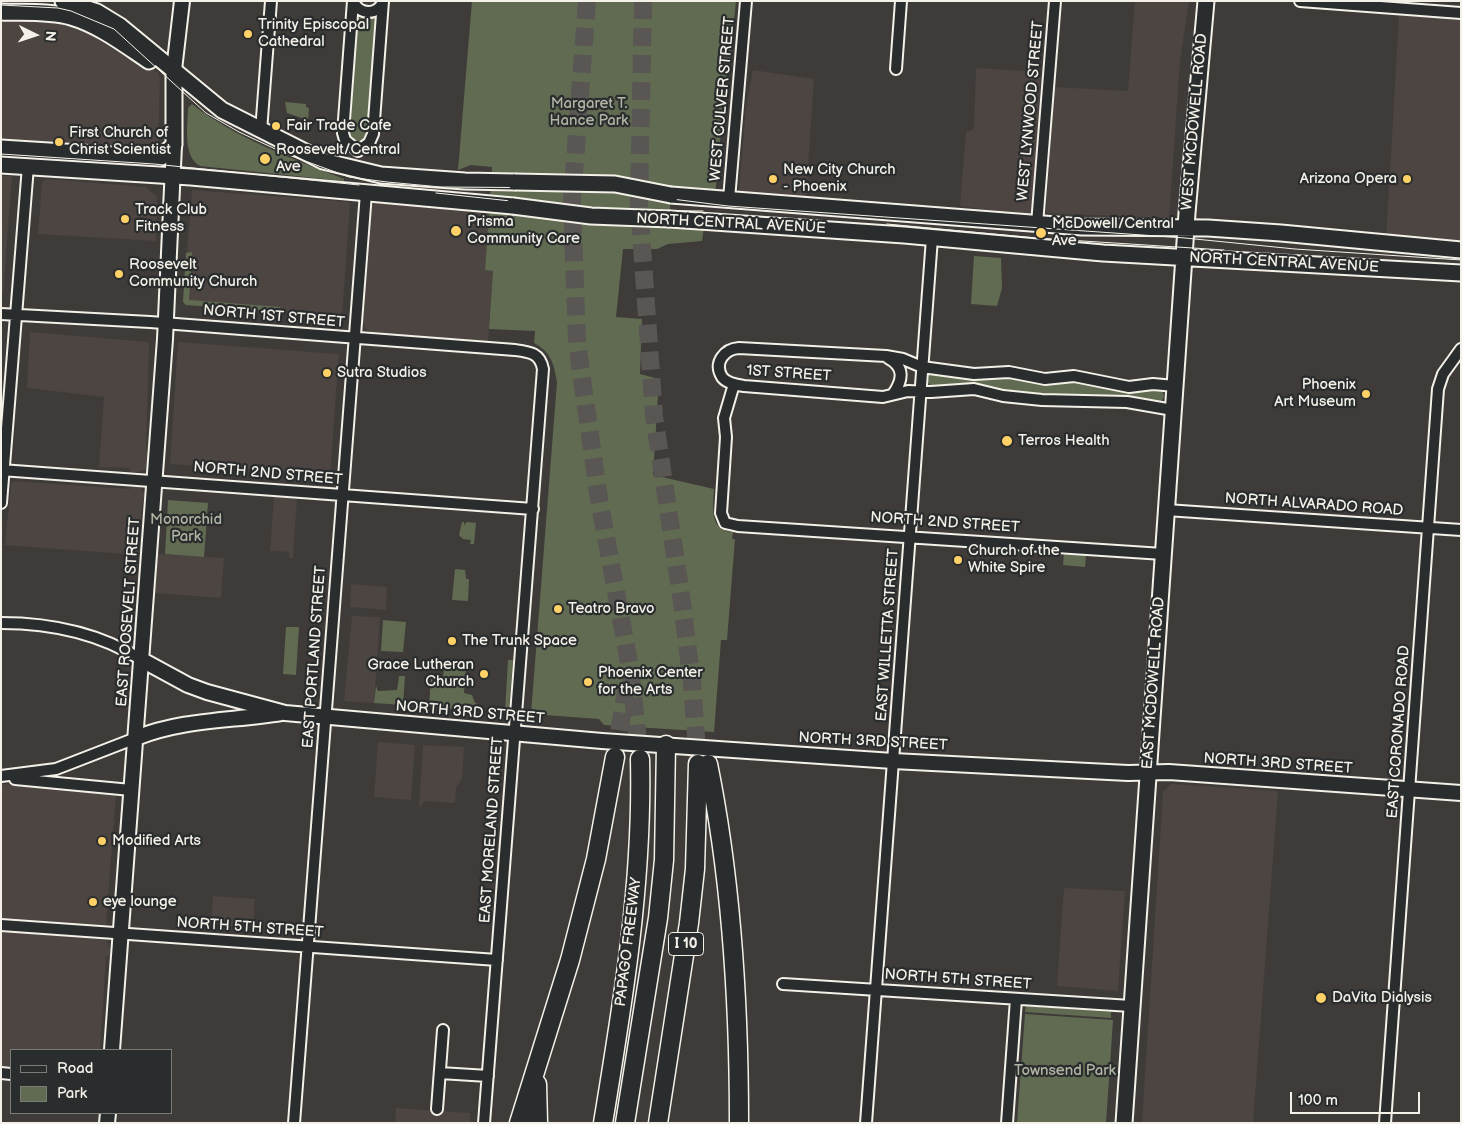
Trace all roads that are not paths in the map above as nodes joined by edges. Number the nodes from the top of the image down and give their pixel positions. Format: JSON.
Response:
{"nodes":[{"id":1,"x":63,"y":1,"type":"edge"},
{"id":2,"x":182,"y":1,"type":"edge"},
{"id":3,"x":271,"y":1,"type":"edge"},
{"id":4,"x":353,"y":1,"type":"edge"},
{"id":5,"x":383,"y":1,"type":"edge"},
{"id":6,"x":746,"y":1,"type":"edge"},
{"id":7,"x":901,"y":1,"type":"edge"},
{"id":8,"x":1055,"y":1,"type":"edge"},
{"id":9,"x":1206,"y":1,"type":"edge"},
{"id":10,"x":1300,"y":1,"type":"edge"},
{"id":11,"x":1,"y":12,"type":"edge"},
{"id":12,"x":1461,"y":13,"type":"edge"},
{"id":13,"x":169,"y":67,"type":"junction"},
{"id":14,"x":896,"y":69,"type":"dead end"},
{"id":15,"x":261,"y":131,"type":"junction"},
{"id":16,"x":174,"y":145,"type":"junction"},
{"id":17,"x":1,"y":148,"type":"edge"},
{"id":18,"x":358,"y":151,"type":"junction"},
{"id":19,"x":1,"y":154,"type":"edge"},
{"id":20,"x":1,"y":165,"type":"edge"},
{"id":21,"x":28,"y":166,"type":"junction"},
{"id":22,"x":57,"y":168,"type":"junction"},
{"id":23,"x":356,"y":170,"type":"junction"},
{"id":24,"x":173,"y":176,"type":"junction"},
{"id":25,"x":366,"y":193,"type":"junction"},
{"id":26,"x":729,"y":200,"type":"junction"},
{"id":27,"x":1037,"y":224,"type":"junction"},
{"id":28,"x":932,"y":238,"type":"junction"},
{"id":29,"x":1185,"y":243,"type":"junction"},
{"id":30,"x":1461,"y":250,"type":"edge"},
{"id":31,"x":1461,"y":273,"type":"edge"},
{"id":32,"x":1,"y":314,"type":"edge"},
{"id":33,"x":16,"y":315,"type":"junction"},
{"id":34,"x":166,"y":323,"type":"junction"},
{"id":35,"x":354,"y":338,"type":"junction"},
{"id":36,"x":1461,"y":349,"type":"edge"},
{"id":37,"x":886,"y":356,"type":"junction"},
{"id":38,"x":541,"y":361,"type":"joint"},
{"id":39,"x":922,"y":367,"type":"junction"},
{"id":40,"x":734,"y":384,"type":"junction"},
{"id":41,"x":1175,"y":386,"type":"junction"},
{"id":42,"x":920,"y":392,"type":"junction"},
{"id":43,"x":894,"y":394,"type":"junction"},
{"id":44,"x":1173,"y":410,"type":"junction"},
{"id":45,"x":2,"y":470,"type":"edge"},
{"id":46,"x":155,"y":480,"type":"junction"},
{"id":47,"x":342,"y":495,"type":"junction"},
{"id":48,"x":1,"y":504,"type":"edge"},
{"id":49,"x":532,"y":509,"type":"junction"},
{"id":50,"x":1166,"y":510,"type":"junction"},
{"id":51,"x":1428,"y":528,"type":"junction"},
{"id":52,"x":1461,"y":530,"type":"edge"},
{"id":53,"x":910,"y":535,"type":"junction"},
{"id":54,"x":1163,"y":554,"type":"junction"},
{"id":55,"x":1,"y":623,"type":"edge"},
{"id":56,"x":142,"y":660,"type":"junction"},
{"id":57,"x":284,"y":713,"type":"junction"},
{"id":58,"x":325,"y":716,"type":"junction"},
{"id":59,"x":514,"y":733,"type":"junction"},
{"id":60,"x":136,"y":738,"type":"junction"},
{"id":61,"x":672,"y":745,"type":"junction"},
{"id":62,"x":615,"y":757,"type":"tunnel mouth"},
{"id":63,"x":640,"y":759,"type":"tunnel mouth"},
{"id":64,"x":893,"y":760,"type":"junction"},
{"id":65,"x":1147,"y":773,"type":"junction"},
{"id":66,"x":1,"y":777,"type":"edge"},
{"id":67,"x":131,"y":790,"type":"junction"},
{"id":68,"x":1409,"y":790,"type":"junction"},
{"id":69,"x":1461,"y":793,"type":"edge"},
{"id":70,"x":1,"y":925,"type":"edge"},
{"id":71,"x":120,"y":934,"type":"junction"},
{"id":72,"x":308,"y":947,"type":"junction"},
{"id":73,"x":497,"y":960,"type":"junction"},
{"id":74,"x":783,"y":984,"type":"dead end"},
{"id":75,"x":876,"y":989,"type":"junction"},
{"id":76,"x":1016,"y":999,"type":"junction"},
{"id":77,"x":1131,"y":1006,"type":"junction"},
{"id":78,"x":442,"y":1030,"type":"dead end"},
{"id":79,"x":112,"y":1049,"type":"edge"},
{"id":80,"x":540,"y":1058,"type":"junction"},
{"id":81,"x":440,"y":1073,"type":"junction"},
{"id":82,"x":488,"y":1076,"type":"junction"},
{"id":83,"x":737,"y":1084,"type":"junction"},
{"id":84,"x":437,"y":1109,"type":"dead end"},
{"id":85,"x":294,"y":1123,"type":"edge"},
{"id":86,"x":484,"y":1123,"type":"edge"},
{"id":87,"x":519,"y":1123,"type":"edge"},
{"id":88,"x":538,"y":1123,"type":"edge"},
{"id":89,"x":603,"y":1123,"type":"edge"},
{"id":90,"x":625,"y":1123,"type":"edge"},
{"id":91,"x":634,"y":1123,"type":"edge"},
{"id":92,"x":658,"y":1123,"type":"edge"},
{"id":93,"x":730,"y":1123,"type":"edge"},
{"id":94,"x":739,"y":1123,"type":"edge"},
{"id":95,"x":866,"y":1123,"type":"edge"},
{"id":96,"x":1007,"y":1123,"type":"edge"},
{"id":97,"x":1124,"y":1123,"type":"edge"},
{"id":98,"x":1385,"y":1123,"type":"edge"}],
"edges":[{"from":1,"to":13,"type":"main road","name":"NORTH CENTRAL AVENUE"},
{"from":2,"to":13,"type":"street"},
{"from":3,"to":15,"type":"street"},
{"from":4,"to":5,"type":"street"},
{"from":4,"to":18,"type":"street"},
{"from":5,"to":18,"type":"street"},
{"from":6,"to":26,"type":"street","name":"WEST CULVER STREET"},
{"from":7,"to":14,"type":"street"},
{"from":8,"to":27,"type":"street","name":"WEST LYNWOOD STREET"},
{"from":9,"to":29,"type":"main road","name":"WEST MCDOWELL ROAD"},
{"from":10,"to":12,"type":"street"},
{"from":11,"to":13,"type":"main road"},
{"from":13,"to":15,"type":"main road","name":"NORTH CENTRAL AVENUE"},
{"from":13,"to":16,"type":"main road"},
{"from":15,"to":23,"type":"main road","name":"NORTH CENTRAL AVENUE"},
{"from":16,"to":17,"type":"main road"},
{"from":16,"to":24,"type":"street","name":"EAST ROOSEVELT STREET"},
{"from":18,"to":23,"type":"street"},
{"from":19,"to":22,"type":"main road"},
{"from":20,"to":21,"type":"main road","name":"NORTH CENTRAL AVENUE"},
{"from":21,"to":22,"type":"main road","name":"NORTH CENTRAL AVENUE"},
{"from":21,"to":33,"type":"street"},
{"from":22,"to":24,"type":"main road","name":"NORTH CENTRAL AVENUE"},
{"from":23,"to":26,"type":"main road","name":"NORTH CENTRAL AVENUE","bridge":true},
{"from":24,"to":25,"type":"main road","name":"NORTH CENTRAL AVENUE"},
{"from":24,"to":34,"type":"street","name":"EAST ROOSEVELT STREET"},
{"from":25,"to":28,"type":"main road","name":"NORTH CENTRAL AVENUE","bridge":true},
{"from":25,"to":35,"type":"street","name":"EAST PORTLAND STREET"},
{"from":26,"to":27,"type":"main road","name":"NORTH CENTRAL AVENUE"},
{"from":27,"to":29,"type":"main road","name":"NORTH CENTRAL AVENUE"},
{"from":28,"to":29,"type":"main road","name":"NORTH CENTRAL AVENUE"},
{"from":28,"to":39,"type":"street","name":"EAST WILLETTA STREET"},
{"from":29,"to":30,"type":"main road","name":"NORTH CENTRAL AVENUE"},
{"from":29,"to":31,"type":"main road","name":"NORTH CENTRAL AVENUE"},
{"from":29,"to":41,"type":"main road","name":"EAST MCDOWELL ROAD"},
{"from":32,"to":33,"type":"street","name":"NORTH 1ST STREET"},
{"from":33,"to":34,"type":"street","name":"NORTH 1ST STREET"},
{"from":33,"to":45,"type":"street"},
{"from":34,"to":35,"type":"street","name":"NORTH 1ST STREET"},
{"from":34,"to":46,"type":"street","name":"EAST ROOSEVELT STREET"},
{"from":35,"to":38,"type":"street","name":"NORTH 1ST STREET"},
{"from":35,"to":47,"type":"street","name":"EAST PORTLAND STREET"},
{"from":36,"to":51,"type":"street","name":"EAST CORONADO ROAD"},
{"from":37,"to":39,"type":"street","name":"1ST STREET"},
{"from":37,"to":40,"type":"street","name":"1ST STREET"},
{"from":37,"to":43,"type":"street"},
{"from":38,"to":49,"type":"street","name":"EAST MORELAND STREET"},
{"from":39,"to":41,"type":"street"},
{"from":39,"to":42,"type":"street","name":"EAST WILLETTA STREET"},
{"from":40,"to":43,"type":"street","name":"1ST STREET"},
{"from":40,"to":53,"type":"street","name":"NORTH 2ND STREET"},
{"from":41,"to":44,"type":"main road","name":"EAST MCDOWELL ROAD"},
{"from":42,"to":43,"type":"street","name":"1ST STREET"},
{"from":42,"to":44,"type":"street"},
{"from":42,"to":53,"type":"street","name":"EAST WILLETTA STREET"},
{"from":44,"to":50,"type":"main road","name":"EAST MCDOWELL ROAD"},
{"from":45,"to":46,"type":"street","name":"NORTH 2ND STREET"},
{"from":45,"to":48,"type":"street"},
{"from":46,"to":47,"type":"street","name":"NORTH 2ND STREET"},
{"from":46,"to":56,"type":"street","name":"EAST ROOSEVELT STREET"},
{"from":47,"to":49,"type":"street","name":"NORTH 2ND STREET"},
{"from":47,"to":58,"type":"street","name":"EAST PORTLAND STREET"},
{"from":49,"to":59,"type":"street","name":"EAST MORELAND STREET"},
{"from":50,"to":51,"type":"street","name":"NORTH ALVARADO ROAD"},
{"from":50,"to":54,"type":"main road","name":"EAST MCDOWELL ROAD"},
{"from":51,"to":52,"type":"street","name":"NORTH ALVARADO ROAD"},
{"from":51,"to":68,"type":"street","name":"EAST CORONADO ROAD"},
{"from":53,"to":54,"type":"street","name":"NORTH 2ND STREET"},
{"from":53,"to":64,"type":"street","name":"EAST WILLETTA STREET"},
{"from":54,"to":65,"type":"main road","name":"EAST MCDOWELL ROAD"},
{"from":55,"to":56,"type":"street","name":"NORTH 3RD STREET"},
{"from":56,"to":57,"type":"street","name":"NORTH 3RD STREET"},
{"from":56,"to":60,"type":"street","name":"EAST ROOSEVELT STREET"},
{"from":57,"to":58,"type":"street","name":"NORTH 3RD STREET"},
{"from":57,"to":60,"type":"street","name":"NORTH 3RD STREET"},
{"from":58,"to":59,"type":"street","name":"NORTH 3RD STREET"},
{"from":58,"to":72,"type":"street","name":"EAST PORTLAND STREET"},
{"from":59,"to":61,"type":"street","name":"NORTH 3RD STREET"},
{"from":59,"to":73,"type":"street","name":"EAST MORELAND STREET"},
{"from":60,"to":66,"type":"street"},
{"from":60,"to":67,"type":"street","name":"EAST ROOSEVELT STREET"},
{"from":61,"to":64,"type":"street","name":"NORTH 3RD STREET"},
{"from":61,"to":90,"type":"highway"},
{"from":61,"to":91,"type":"highway"},
{"from":62,"to":80,"type":"highway"},
{"from":63,"to":89,"type":"highway","name":"PAPAGO FREEWAY"},
{"from":64,"to":65,"type":"street","name":"NORTH 3RD STREET"},
{"from":64,"to":75,"type":"street","name":"EAST WILLETTA STREET"},
{"from":65,"to":68,"type":"street","name":"NORTH 3RD STREET"},
{"from":65,"to":77,"type":"main road","name":"EAST MCDOWELL ROAD"},
{"from":66,"to":67,"type":"street"},
{"from":67,"to":71,"type":"street","name":"EAST ROOSEVELT STREET"},
{"from":68,"to":69,"type":"street","name":"NORTH 3RD STREET"},
{"from":68,"to":98,"type":"street","name":"EAST CORONADO ROAD"},
{"from":70,"to":71,"type":"street","name":"NORTH 5TH STREET"},
{"from":71,"to":72,"type":"street","name":"NORTH 5TH STREET"},
{"from":71,"to":79,"type":"street","name":"EAST ROOSEVELT STREET"},
{"from":72,"to":73,"type":"street","name":"NORTH 5TH STREET"},
{"from":72,"to":85,"type":"street","name":"EAST PORTLAND STREET"},
{"from":73,"to":82,"type":"street","name":"EAST MORELAND STREET"},
{"from":74,"to":75,"type":"street","name":"NORTH 5TH STREET"},
{"from":75,"to":76,"type":"street","name":"NORTH 5TH STREET"},
{"from":75,"to":95,"type":"street","name":"EAST WILLETTA STREET"},
{"from":76,"to":77,"type":"street","name":"NORTH 5TH STREET"},
{"from":76,"to":96,"type":"street"},
{"from":77,"to":97,"type":"main road","name":"EAST MCDOWELL ROAD"},
{"from":78,"to":81,"type":"street"},
{"from":80,"to":87,"type":"highway"},
{"from":80,"to":88,"type":"highway"},
{"from":81,"to":82,"type":"street"},
{"from":81,"to":84,"type":"street"},
{"from":82,"to":86,"type":"street","name":"EAST MORELAND STREET"},
{"from":83,"to":92,"type":"highway","number":"I 10"},
{"from":83,"to":93,"type":"highway"},
{"from":83,"to":94,"type":"highway"}]}
